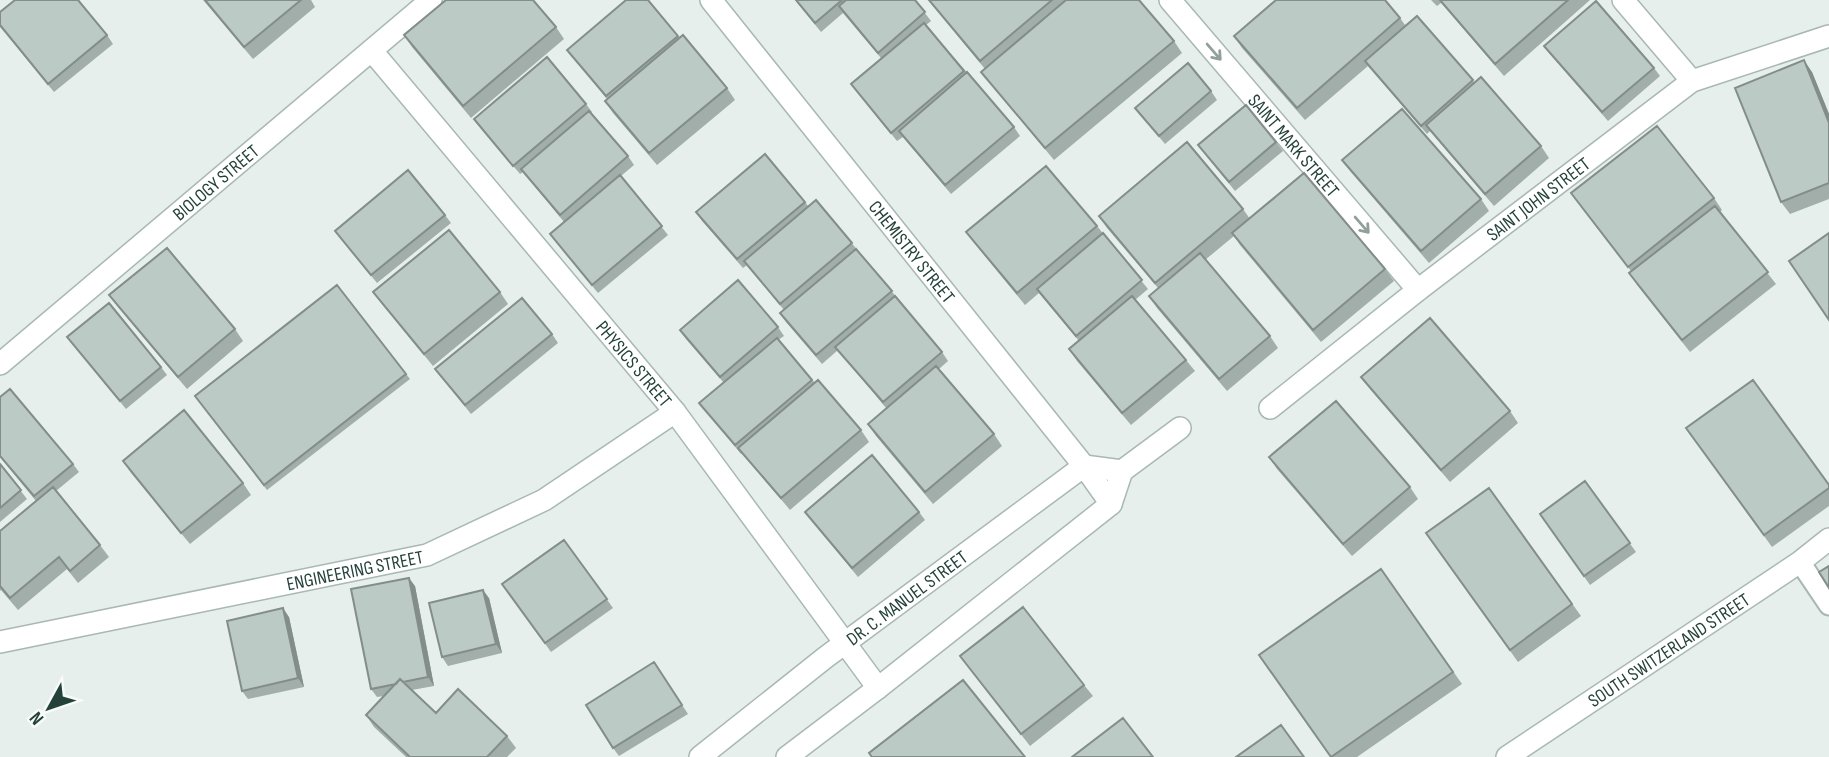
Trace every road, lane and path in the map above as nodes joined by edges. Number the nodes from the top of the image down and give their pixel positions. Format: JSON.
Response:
{"nodes":[{"id":1,"x":431,"y":0,"type":"edge"},
{"id":2,"x":711,"y":0,"type":"edge"},
{"id":3,"x":1170,"y":0,"type":"edge"},
{"id":4,"x":1623,"y":0,"type":"edge"},
{"id":5,"x":1829,"y":36,"type":"edge"},
{"id":6,"x":372,"y":51,"type":"junction"},
{"id":7,"x":1692,"y":81,"type":"junction"},
{"id":8,"x":1418,"y":290,"type":"junction"},
{"id":9,"x":0,"y":364,"type":"edge"},
{"id":10,"x":1270,"y":408,"type":"dead end"},
{"id":11,"x":675,"y":412,"type":"junction"},
{"id":12,"x":1180,"y":428,"type":"dead end"},
{"id":13,"x":1084,"y":466,"type":"junction"},
{"id":14,"x":1122,"y":471,"type":"junction"},
{"id":15,"x":1111,"y":504,"type":"junction"},
{"id":16,"x":1829,"y":539,"type":"edge"},
{"id":17,"x":1800,"y":562,"type":"junction"},
{"id":18,"x":1829,"y":605,"type":"edge"},
{"id":19,"x":0,"y":642,"type":"edge"},
{"id":20,"x":846,"y":644,"type":"junction"},
{"id":21,"x":878,"y":688,"type":"junction"},
{"id":22,"x":700,"y":757,"type":"edge"},
{"id":23,"x":786,"y":757,"type":"edge"},
{"id":24,"x":1507,"y":757,"type":"edge"}],
"edges":[{"from":1,"to":6,"type":"street","name":"BIOLOGY STREET"},
{"from":2,"to":13,"type":"street","name":"CHEMISTRY STREET"},
{"from":3,"to":8,"type":"street","name":"SAINT MARK STREET","one_way":true},
{"from":4,"to":7,"type":"street"},
{"from":5,"to":7,"type":"street","name":"SAINT JOHN STREET"},
{"from":6,"to":9,"type":"street","name":"BIOLOGY STREET"},
{"from":6,"to":11,"type":"street","name":"PHYSICS STREET"},
{"from":7,"to":8,"type":"street","name":"SAINT JOHN STREET"},
{"from":8,"to":10,"type":"street","name":"SAINT JOHN STREET"},
{"from":11,"to":19,"type":"street","name":"ENGINEERING STREET"},
{"from":11,"to":20,"type":"street","name":"PHYSICS STREET"},
{"from":12,"to":14,"type":"street"},
{"from":13,"to":14,"type":"street"},
{"from":13,"to":15,"type":"street","name":"CHEMISTRY STREET"},
{"from":13,"to":20,"type":"street","name":"DR. C. MANUEL STREET"},
{"from":14,"to":15,"type":"street"},
{"from":15,"to":21,"type":"street"},
{"from":16,"to":17,"type":"street","name":"SOUTH SWITZERLAND STREET"},
{"from":17,"to":18,"type":"lane"},
{"from":17,"to":24,"type":"street","name":"SOUTH SWITZERLAND STREET"},
{"from":20,"to":21,"type":"street","name":"PHYSICS STREET"},
{"from":20,"to":22,"type":"street","name":"DR. C. MANUEL STREET"},
{"from":21,"to":23,"type":"street"}]}
